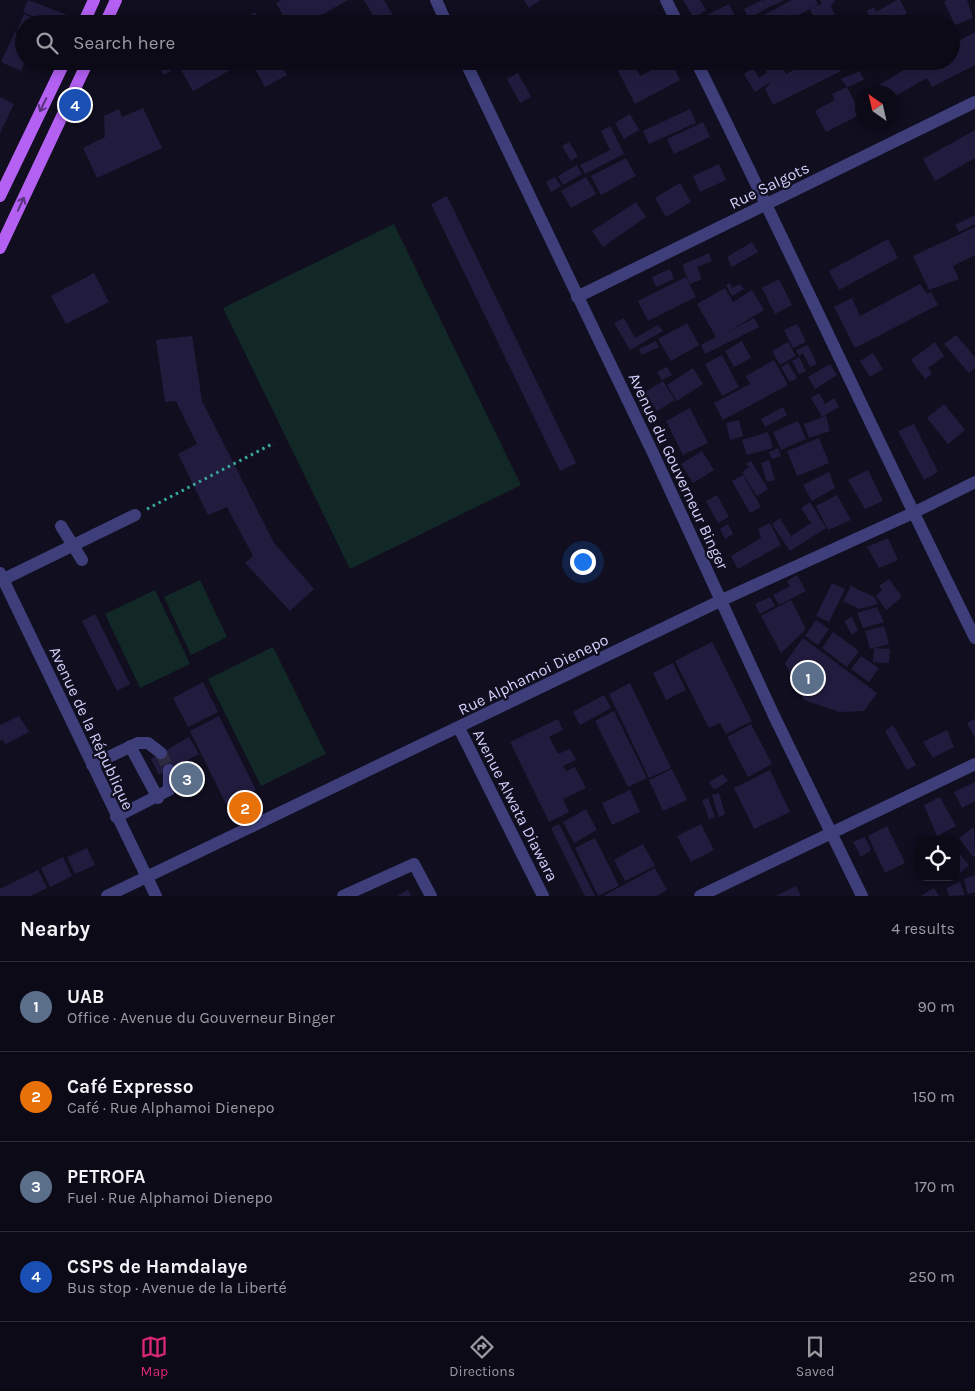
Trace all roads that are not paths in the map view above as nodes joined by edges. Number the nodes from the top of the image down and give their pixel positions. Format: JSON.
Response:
{"nodes":[{"id":1,"x":94,"y":0,"type":"edge"},
{"id":2,"x":116,"y":0,"type":"edge"},
{"id":3,"x":436,"y":0,"type":"edge"},
{"id":4,"x":666,"y":0,"type":"edge"},
{"id":5,"x":87,"y":15,"type":"edge"},
{"id":6,"x":109,"y":15,"type":"edge"},
{"id":7,"x":443,"y":15,"type":"edge"},
{"id":8,"x":674,"y":15,"type":"edge"},
{"id":9,"x":61,"y":70,"type":"edge"},
{"id":10,"x":84,"y":70,"type":"edge"},
{"id":11,"x":469,"y":70,"type":"edge"},
{"id":12,"x":700,"y":70,"type":"edge"},
{"id":13,"x":975,"y":102,"type":"edge"},
{"id":14,"x":1,"y":191,"type":"edge"},
{"id":15,"x":767,"y":204,"type":"junction"},
{"id":16,"x":0,"y":248,"type":"edge"},
{"id":17,"x":577,"y":297,"type":"junction"},
{"id":18,"x":975,"y":482,"type":"edge"},
{"id":19,"x":913,"y":513,"type":"junction"},
{"id":20,"x":135,"y":515,"type":"road end"},
{"id":21,"x":61,"y":526,"type":"dead end"},
{"id":22,"x":72,"y":546,"type":"junction"},
{"id":23,"x":82,"y":560,"type":"dead end"},
{"id":24,"x":1,"y":578,"type":"edge"},
{"id":25,"x":722,"y":600,"type":"junction"},
{"id":26,"x":975,"y":638,"type":"edge"},
{"id":27,"x":459,"y":728,"type":"junction"},
{"id":28,"x":130,"y":746,"type":"junction"},
{"id":29,"x":161,"y":753,"type":"tunnel mouth"},
{"id":30,"x":975,"y":764,"type":"edge"},
{"id":31,"x":92,"y":765,"type":"junction"},
{"id":32,"x":168,"y":770,"type":"tunnel mouth"},
{"id":33,"x":158,"y":798,"type":"junction"},
{"id":34,"x":116,"y":817,"type":"junction"},
{"id":35,"x":829,"y":832,"type":"junction"},
{"id":36,"x":146,"y":876,"type":"junction"},
{"id":37,"x":716,"y":893,"type":"edge"},
{"id":38,"x":107,"y":896,"type":"edge"},
{"id":39,"x":156,"y":896,"type":"edge"},
{"id":40,"x":343,"y":896,"type":"edge"},
{"id":41,"x":431,"y":896,"type":"edge"},
{"id":42,"x":543,"y":896,"type":"edge"},
{"id":43,"x":700,"y":896,"type":"edge"},
{"id":44,"x":862,"y":896,"type":"edge"}],
"edges":[{"from":1,"to":5,"type":"main road"},
{"from":2,"to":6,"type":"main road"},
{"from":3,"to":7,"type":"street"},
{"from":4,"to":8,"type":"street"},
{"from":9,"to":14,"type":"main road","one_way":true},
{"from":16,"to":10,"type":"main road","one_way":true},
{"from":11,"to":17,"type":"street","name":"Avenue du Gouverneur Binger"},
{"from":12,"to":15,"type":"street"},
{"from":13,"to":15,"type":"street","name":"Rue Salgots"},
{"from":15,"to":17,"type":"street","name":"Rue Salgots"},
{"from":15,"to":19,"type":"street"},
{"from":17,"to":25,"type":"street","name":"Avenue du Gouverneur Binger"},
{"from":18,"to":19,"type":"street","name":"Rue Alphamoi Dienepo"},
{"from":19,"to":25,"type":"street","name":"Rue Alphamoi Dienepo"},
{"from":19,"to":26,"type":"street"},
{"from":20,"to":22,"type":"street"},
{"from":21,"to":22,"type":"street"},
{"from":22,"to":23,"type":"street"},
{"from":22,"to":24,"type":"street"},
{"from":24,"to":31,"type":"street","name":"Avenue de la République"},
{"from":25,"to":27,"type":"street","name":"Rue Alphamoi Dienepo"},
{"from":25,"to":35,"type":"street","name":"Avenue du Gouverneur Binger"},
{"from":27,"to":36,"type":"street","name":"Rue Alphamoi Dienepo"},
{"from":27,"to":42,"type":"street","name":"Avenue Alwata Diawara"},
{"from":28,"to":29,"type":"street"},
{"from":28,"to":31,"type":"street"},
{"from":28,"to":33,"type":"street"},
{"from":30,"to":35,"type":"street"},
{"from":31,"to":34,"type":"street","name":"Avenue de la République"},
{"from":32,"to":33,"type":"street"},
{"from":33,"to":34,"type":"street"},
{"from":34,"to":36,"type":"street","name":"Avenue de la République"},
{"from":35,"to":37,"type":"street"},
{"from":35,"to":44,"type":"street","name":"Avenue du Gouverneur Binger"},
{"from":36,"to":38,"type":"street","name":"Rue Alphamoi Dienepo"},
{"from":36,"to":39,"type":"street","name":"Avenue de la République"},
{"from":37,"to":43,"type":"street"},
{"from":40,"to":41,"type":"street"}]}
